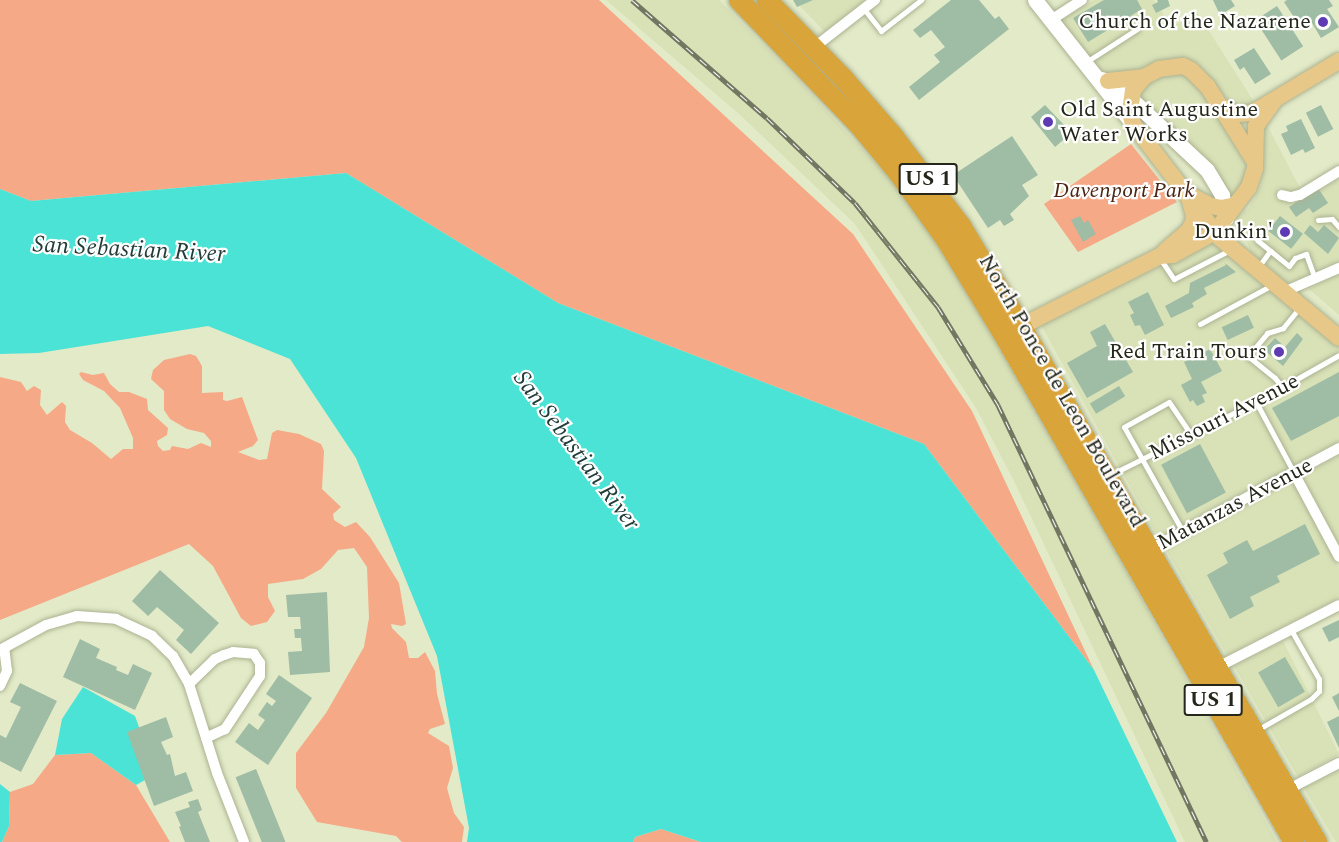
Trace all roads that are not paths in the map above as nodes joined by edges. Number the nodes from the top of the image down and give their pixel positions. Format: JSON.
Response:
{"nodes":[{"id":1,"x":740,"y":0,"type":"edge"},
{"id":2,"x":768,"y":0,"type":"edge"},
{"id":3,"x":876,"y":0,"type":"edge"},
{"id":4,"x":921,"y":0,"type":"edge"},
{"id":5,"x":1035,"y":0,"type":"edge"},
{"id":6,"x":1082,"y":0,"type":"edge"},
{"id":7,"x":864,"y":9,"type":"junction"},
{"id":8,"x":1051,"y":20,"type":"junction"},
{"id":9,"x":1137,"y":29,"type":"dead end"},
{"id":10,"x":814,"y":48,"type":"junction"},
{"id":11,"x":799,"y":60,"type":"junction"},
{"id":12,"x":1339,"y":61,"type":"edge"},
{"id":13,"x":1085,"y":63,"type":"junction"},
{"id":14,"x":1144,"y":77,"type":"junction"},
{"id":15,"x":1102,"y":80,"type":"junction"},
{"id":16,"x":1131,"y":99,"type":"junction"},
{"id":17,"x":1274,"y":101,"type":"junction"},
{"id":18,"x":1222,"y":107,"type":"junction"},
{"id":19,"x":1133,"y":124,"type":"junction"},
{"id":20,"x":1255,"y":162,"type":"junction"},
{"id":21,"x":1339,"y":171,"type":"edge"},
{"id":22,"x":1189,"y":194,"type":"junction"},
{"id":23,"x":1282,"y":195,"type":"dead end"},
{"id":24,"x":1225,"y":216,"type":"junction"},
{"id":25,"x":1317,"y":220,"type":"dead end"},
{"id":26,"x":1339,"y":227,"type":"edge"},
{"id":27,"x":1257,"y":240,"type":"dead end"},
{"id":28,"x":1232,"y":249,"type":"junction"},
{"id":29,"x":1270,"y":251,"type":"junction"},
{"id":30,"x":1160,"y":256,"type":"junction"},
{"id":31,"x":1251,"y":263,"type":"junction"},
{"id":32,"x":1339,"y":268,"type":"edge"},
{"id":33,"x":1315,"y":279,"type":"junction"},
{"id":34,"x":1281,"y":287,"type":"junction"},
{"id":35,"x":1302,"y":304,"type":"junction"},
{"id":36,"x":1200,"y":324,"type":"dead end"},
{"id":37,"x":1013,"y":331,"type":"junction"},
{"id":38,"x":1339,"y":338,"type":"edge"},
{"id":39,"x":1339,"y":355,"type":"edge"},
{"id":40,"x":1282,"y":388,"type":"junction"},
{"id":41,"x":1256,"y":402,"type":"junction"},
{"id":42,"x":1191,"y":435,"type":"junction"},
{"id":43,"x":1339,"y":448,"type":"edge"},
{"id":44,"x":1142,"y":459,"type":"junction"},
{"id":45,"x":1294,"y":473,"type":"junction"},
{"id":46,"x":1107,"y":477,"type":"junction"},
{"id":47,"x":1183,"y":532,"type":"junction"},
{"id":48,"x":1149,"y":549,"type":"junction"},
{"id":49,"x":1339,"y":557,"type":"edge"},
{"id":50,"x":1131,"y":559,"type":"junction"},
{"id":51,"x":1339,"y":605,"type":"edge"},
{"id":52,"x":1290,"y":630,"type":"junction"},
{"id":53,"x":2,"y":649,"type":"edge"},
{"id":54,"x":1208,"y":672,"type":"junction"},
{"id":55,"x":189,"y":684,"type":"junction"},
{"id":56,"x":0,"y":686,"type":"edge"},
{"id":57,"x":1253,"y":732,"type":"junction"},
{"id":58,"x":206,"y":738,"type":"junction"},
{"id":59,"x":1339,"y":763,"type":"edge"},
{"id":60,"x":1278,"y":794,"type":"junction"},
{"id":61,"x":244,"y":842,"type":"edge"},
{"id":62,"x":1294,"y":842,"type":"edge"},
{"id":63,"x":1317,"y":842,"type":"edge"}],
"edges":[{"from":1,"to":11,"type":"highway","name":"North Ponce de Leon Boulevard","number":"US 1"},
{"from":2,"to":10,"type":"highway","name":"North Ponce de Leon Boulevard","number":"US 1"},
{"from":3,"to":7,"type":"street"},
{"from":4,"to":7,"type":"lane"},
{"from":5,"to":8,"type":"main road"},
{"from":6,"to":8,"type":"street"},
{"from":7,"to":10,"type":"street"},
{"from":8,"to":13,"type":"main road"},
{"from":9,"to":13,"type":"lane"},
{"from":10,"to":11,"type":"street"},
{"from":10,"to":37,"type":"highway","name":"North Ponce de Leon Boulevard","number":"US 1"},
{"from":11,"to":37,"type":"highway","name":"North Ponce de Leon Boulevard","number":"US 1"},
{"from":12,"to":17,"type":"main road"},
{"from":13,"to":15,"type":"main road"},
{"from":14,"to":15,"type":"main road"},
{"from":14,"to":16,"type":"main road"},
{"from":14,"to":18,"type":"main road"},
{"from":15,"to":16,"type":"main road"},
{"from":15,"to":19,"type":"main road"},
{"from":16,"to":19,"type":"main road"},
{"from":16,"to":24,"type":"main road"},
{"from":17,"to":18,"type":"main road"},
{"from":17,"to":20,"type":"main road"},
{"from":18,"to":20,"type":"main road"},
{"from":19,"to":22,"type":"main road"},
{"from":20,"to":24,"type":"main road"},
{"from":21,"to":23,"type":"street"},
{"from":22,"to":24,"type":"main road"},
{"from":22,"to":24,"type":"main road"},
{"from":22,"to":30,"type":"main road"},
{"from":24,"to":28,"type":"main road"},
{"from":24,"to":30,"type":"main road"},
{"from":24,"to":31,"type":"main road"},
{"from":25,"to":26,"type":"lane"},
{"from":27,"to":29,"type":"lane"},
{"from":28,"to":30,"type":"lane"},
{"from":28,"to":31,"type":"main road"},
{"from":29,"to":31,"type":"lane"},
{"from":29,"to":33,"type":"lane"},
{"from":30,"to":37,"type":"main road"},
{"from":31,"to":34,"type":"main road"},
{"from":32,"to":33,"type":"street"},
{"from":33,"to":34,"type":"street"},
{"from":34,"to":35,"type":"main road"},
{"from":34,"to":36,"type":"lane"},
{"from":35,"to":38,"type":"main road"},
{"from":35,"to":40,"type":"lane"},
{"from":37,"to":46,"type":"highway","name":"North Ponce de Leon Boulevard","number":"US 1"},
{"from":37,"to":50,"type":"highway","name":"North Ponce de Leon Boulevard","number":"US 1"},
{"from":39,"to":40,"type":"lane","name":"Missouri Avenue"},
{"from":40,"to":41,"type":"lane","name":"Missouri Avenue"},
{"from":41,"to":42,"type":"lane","name":"Missouri Avenue"},
{"from":41,"to":45,"type":"lane"},
{"from":42,"to":44,"type":"lane","name":"Missouri Avenue"},
{"from":42,"to":44,"type":"lane"},
{"from":43,"to":45,"type":"street","name":"Matanzas Avenue"},
{"from":44,"to":46,"type":"lane","name":"Missouri Avenue"},
{"from":44,"to":47,"type":"lane"},
{"from":45,"to":47,"type":"street","name":"Matanzas Avenue"},
{"from":45,"to":49,"type":"street"},
{"from":46,"to":48,"type":"highway","name":"North Ponce de Leon Boulevard","number":"US 1"},
{"from":47,"to":48,"type":"street","name":"Matanzas Avenue"},
{"from":48,"to":50,"type":"street","name":"Matanzas Avenue"},
{"from":48,"to":54,"type":"highway","name":"North Ponce de Leon Boulevard","number":"US 1"},
{"from":50,"to":54,"type":"highway","name":"North Ponce de Leon Boulevard","number":"US 1"},
{"from":51,"to":52,"type":"street"},
{"from":52,"to":54,"type":"street"},
{"from":52,"to":57,"type":"lane"},
{"from":53,"to":55,"type":"street"},
{"from":53,"to":56,"type":"street"},
{"from":54,"to":57,"type":"highway","name":"North Ponce de Leon Boulevard","number":"US 1"},
{"from":54,"to":60,"type":"highway","name":"North Ponce de Leon Boulevard","number":"US 1"},
{"from":55,"to":58,"type":"street"},
{"from":55,"to":58,"type":"street"},
{"from":57,"to":60,"type":"highway","name":"North Ponce de Leon Boulevard","number":"US 1"},
{"from":58,"to":61,"type":"street"},
{"from":59,"to":60,"type":"street"},
{"from":60,"to":62,"type":"highway","name":"North Ponce de Leon Boulevard","number":"US 1"},
{"from":60,"to":63,"type":"highway","name":"North Ponce de Leon Boulevard","number":"US 1"}]}
